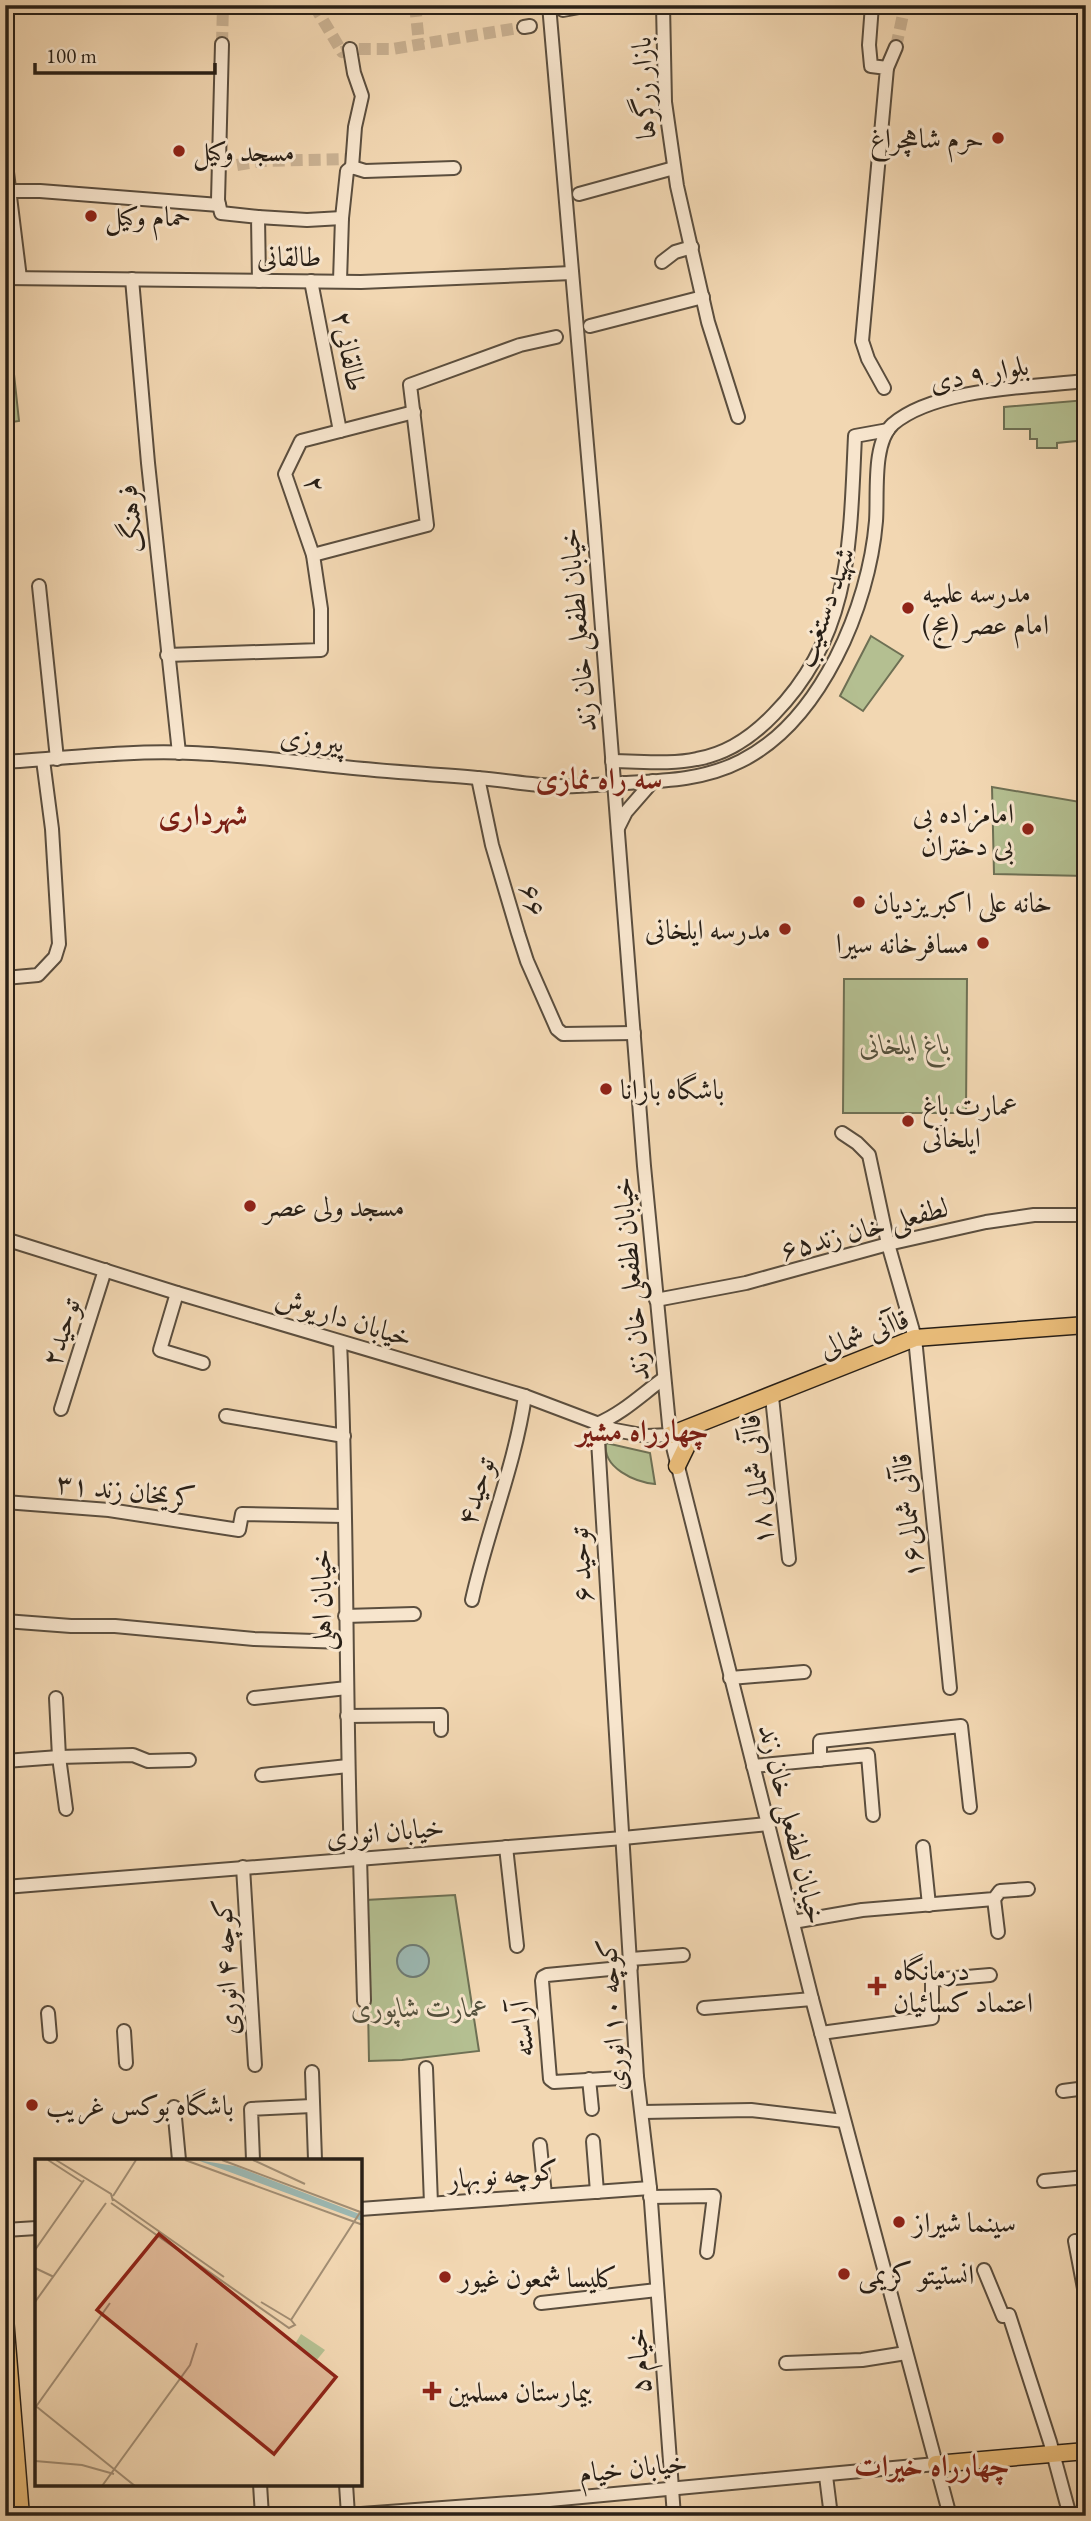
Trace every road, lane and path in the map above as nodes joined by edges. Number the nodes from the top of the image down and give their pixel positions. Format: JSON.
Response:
{"nodes":[{"id":1,"x":549,"y":5,"type":"edge"},
{"id":2,"x":590,"y":5,"type":"edge"},
{"id":3,"x":663,"y":5,"type":"edge"},
{"id":4,"x":872,"y":5,"type":"edge"},
{"id":5,"x":563,"y":10,"type":"dead end"},
{"id":6,"x":222,"y":44,"type":"tunnel mouth"},
{"id":7,"x":896,"y":47,"type":"tunnel mouth"},
{"id":8,"x":350,"y":49,"type":"dead end"},
{"id":9,"x":887,"y":68,"type":"junction"},
{"id":10,"x":5,"y":156,"type":"edge"},
{"id":11,"x":353,"y":163,"type":"junction"},
{"id":12,"x":454,"y":168,"type":"dead end"},
{"id":13,"x":674,"y":168,"type":"junction"},
{"id":14,"x":9,"y":191,"type":"junction"},
{"id":15,"x":579,"y":194,"type":"dead end"},
{"id":16,"x":219,"y":205,"type":"junction"},
{"id":17,"x":258,"y":217,"type":"junction"},
{"id":18,"x":339,"y":219,"type":"junction"},
{"id":19,"x":692,"y":247,"type":"junction"},
{"id":20,"x":662,"y":262,"type":"dead end"},
{"id":21,"x":572,"y":273,"type":"junction"},
{"id":22,"x":5,"y":278,"type":"edge"},
{"id":23,"x":20,"y":278,"type":"junction"},
{"id":24,"x":132,"y":279,"type":"junction"},
{"id":25,"x":260,"y":281,"type":"junction"},
{"id":26,"x":311,"y":281,"type":"junction"},
{"id":27,"x":336,"y":281,"type":"junction"},
{"id":28,"x":703,"y":297,"type":"junction"},
{"id":29,"x":590,"y":326,"type":"dead end"},
{"id":30,"x":556,"y":337,"type":"dead end"},
{"id":31,"x":1086,"y":381,"type":"edge"},
{"id":32,"x":884,"y":388,"type":"dead end"},
{"id":33,"x":414,"y":412,"type":"junction"},
{"id":34,"x":738,"y":417,"type":"dead end"},
{"id":35,"x":888,"y":430,"type":"junction"},
{"id":36,"x":340,"y":431,"type":"junction"},
{"id":37,"x":313,"y":555,"type":"junction"},
{"id":38,"x":39,"y":586,"type":"dead end"},
{"id":39,"x":167,"y":655,"type":"junction"},
{"id":40,"x":179,"y":753,"type":"junction"},
{"id":41,"x":57,"y":759,"type":"junction"},
{"id":42,"x":43,"y":760,"type":"junction"},
{"id":43,"x":696,"y":760,"type":"junction"},
{"id":44,"x":612,"y":761,"type":"junction"},
{"id":45,"x":5,"y":762,"type":"edge"},
{"id":46,"x":700,"y":776,"type":"junction"},
{"id":47,"x":478,"y":778,"type":"junction"},
{"id":48,"x":653,"y":781,"type":"junction"},
{"id":49,"x":614,"y":783,"type":"junction"},
{"id":50,"x":618,"y":829,"type":"junction"},
{"id":51,"x":5,"y":978,"type":"edge"},
{"id":52,"x":634,"y":1033,"type":"junction"},
{"id":53,"x":842,"y":1133,"type":"dead end"},
{"id":54,"x":1086,"y":1215,"type":"edge"},
{"id":55,"x":5,"y":1239,"type":"edge"},
{"id":56,"x":888,"y":1244,"type":"junction"},
{"id":57,"x":105,"y":1270,"type":"junction"},
{"id":58,"x":177,"y":1293,"type":"junction"},
{"id":59,"x":656,"y":1300,"type":"junction"},
{"id":60,"x":1086,"y":1325,"type":"edge"},
{"id":61,"x":915,"y":1338,"type":"junction"},
{"id":62,"x":340,"y":1342,"type":"junction"},
{"id":63,"x":203,"y":1363,"type":"dead end"},
{"id":64,"x":663,"y":1379,"type":"junction"},
{"id":65,"x":524,"y":1396,"type":"junction"},
{"id":66,"x":772,"y":1397,"type":"junction"},
{"id":67,"x":61,"y":1409,"type":"dead end"},
{"id":68,"x":226,"y":1416,"type":"dead end"},
{"id":69,"x":597,"y":1424,"type":"junction"},
{"id":70,"x":697,"y":1425,"type":"junction"},
{"id":71,"x":670,"y":1435,"type":"junction"},
{"id":72,"x":344,"y":1436,"type":"junction"},
{"id":73,"x":677,"y":1466,"type":"junction"},
{"id":74,"x":5,"y":1502,"type":"edge"},
{"id":75,"x":344,"y":1516,"type":"junction"},
{"id":76,"x":789,"y":1559,"type":"dead end"},
{"id":77,"x":472,"y":1600,"type":"dead end"},
{"id":78,"x":414,"y":1614,"type":"dead end"},
{"id":79,"x":345,"y":1616,"type":"junction"},
{"id":80,"x":5,"y":1621,"type":"edge"},
{"id":81,"x":345,"y":1642,"type":"junction"},
{"id":82,"x":804,"y":1672,"type":"dead end"},
{"id":83,"x":730,"y":1678,"type":"junction"},
{"id":84,"x":347,"y":1688,"type":"junction"},
{"id":85,"x":950,"y":1688,"type":"dead end"},
{"id":86,"x":56,"y":1698,"type":"dead end"},
{"id":87,"x":254,"y":1698,"type":"dead end"},
{"id":88,"x":347,"y":1716,"type":"junction"},
{"id":89,"x":441,"y":1730,"type":"dead end"},
{"id":90,"x":59,"y":1757,"type":"junction"},
{"id":91,"x":189,"y":1760,"type":"dead end"},
{"id":92,"x":820,"y":1760,"type":"junction"},
{"id":93,"x":5,"y":1761,"type":"edge"},
{"id":94,"x":348,"y":1766,"type":"junction"},
{"id":95,"x":753,"y":1766,"type":"junction"},
{"id":96,"x":262,"y":1775,"type":"dead end"},
{"id":97,"x":970,"y":1807,"type":"dead end"},
{"id":98,"x":66,"y":1809,"type":"dead end"},
{"id":99,"x":873,"y":1815,"type":"dead end"},
{"id":100,"x":768,"y":1824,"type":"junction"},
{"id":101,"x":623,"y":1838,"type":"junction"},
{"id":102,"x":506,"y":1847,"type":"junction"},
{"id":103,"x":923,"y":1847,"type":"dead end"},
{"id":104,"x":355,"y":1858,"type":"junction"},
{"id":105,"x":243,"y":1867,"type":"junction"},
{"id":106,"x":5,"y":1887,"type":"edge"},
{"id":107,"x":1028,"y":1889,"type":"dead end"},
{"id":108,"x":994,"y":1899,"type":"junction"},
{"id":109,"x":929,"y":1905,"type":"junction"},
{"id":110,"x":793,"y":1922,"type":"junction"},
{"id":111,"x":998,"y":1932,"type":"dead end"},
{"id":112,"x":517,"y":1946,"type":"dead end"},
{"id":113,"x":683,"y":1955,"type":"dead end"},
{"id":114,"x":631,"y":1963,"type":"junction"},
{"id":115,"x":990,"y":1975,"type":"dead end"},
{"id":116,"x":812,"y":1999,"type":"junction"},
{"id":117,"x":363,"y":2001,"type":"dead end"},
{"id":118,"x":704,"y":2008,"type":"dead end"},
{"id":119,"x":48,"y":2013,"type":"dead end"},
{"id":120,"x":124,"y":2031,"type":"dead end"},
{"id":121,"x":821,"y":2033,"type":"junction"},
{"id":122,"x":50,"y":2036,"type":"dead end"},
{"id":123,"x":126,"y":2063,"type":"dead end"},
{"id":124,"x":255,"y":2065,"type":"dead end"},
{"id":125,"x":426,"y":2068,"type":"dead end"},
{"id":126,"x":312,"y":2072,"type":"dead end"},
{"id":127,"x":637,"y":2077,"type":"junction"},
{"id":128,"x":589,"y":2080,"type":"junction"},
{"id":129,"x":1086,"y":2088,"type":"edge"},
{"id":130,"x":1063,"y":2091,"type":"dead end"},
{"id":131,"x":313,"y":2106,"type":"junction"},
{"id":132,"x":174,"y":2107,"type":"dead end"},
{"id":133,"x":592,"y":2109,"type":"dead end"},
{"id":134,"x":643,"y":2112,"type":"junction"},
{"id":135,"x":844,"y":2122,"type":"junction"},
{"id":136,"x":593,"y":2141,"type":"dead end"},
{"id":137,"x":540,"y":2145,"type":"dead end"},
{"id":138,"x":179,"y":2159,"type":"edge"},
{"id":139,"x":253,"y":2159,"type":"edge"},
{"id":140,"x":316,"y":2159,"type":"edge"},
{"id":141,"x":1086,"y":2177,"type":"edge"},
{"id":142,"x":1044,"y":2181,"type":"dead end"},
{"id":143,"x":597,"y":2192,"type":"junction"},
{"id":144,"x":650,"y":2192,"type":"junction"},
{"id":145,"x":544,"y":2195,"type":"junction"},
{"id":146,"x":431,"y":2204,"type":"junction"},
{"id":147,"x":362,"y":2209,"type":"edge"},
{"id":148,"x":35,"y":2228,"type":"edge"},
{"id":149,"x":5,"y":2230,"type":"edge"},
{"id":150,"x":1074,"y":2241,"type":"dead end"},
{"id":151,"x":707,"y":2252,"type":"dead end"},
{"id":152,"x":984,"y":2270,"type":"dead end"},
{"id":153,"x":657,"y":2290,"type":"junction"},
{"id":154,"x":1086,"y":2299,"type":"edge"},
{"id":155,"x":541,"y":2303,"type":"dead end"},
{"id":156,"x":5,"y":2318,"type":"edge"},
{"id":157,"x":906,"y":2353,"type":"junction"},
{"id":158,"x":786,"y":2363,"type":"dead end"},
{"id":159,"x":1086,"y":2451,"type":"edge"},
{"id":160,"x":1053,"y":2455,"type":"junction"},
{"id":161,"x":936,"y":2464,"type":"junction"},
{"id":162,"x":826,"y":2476,"type":"junction"},
{"id":163,"x":260,"y":2486,"type":"edge"},
{"id":164,"x":346,"y":2486,"type":"edge"},
{"id":165,"x":672,"y":2488,"type":"junction"},
{"id":166,"x":438,"y":2512,"type":"edge"},
{"id":167,"x":348,"y":2515,"type":"edge"},
{"id":168,"x":21,"y":2516,"type":"edge"},
{"id":169,"x":262,"y":2516,"type":"edge"},
{"id":170,"x":334,"y":2516,"type":"edge"},
{"id":171,"x":674,"y":2516,"type":"edge"},
{"id":172,"x":831,"y":2516,"type":"edge"},
{"id":173,"x":950,"y":2516,"type":"edge"},
{"id":174,"x":1070,"y":2516,"type":"edge"}],
"edges":[{"from":1,"to":21,"type":"street","name":"خیابان لطفعلی خان زند"},
{"from":2,"to":5,"type":"street"},
{"from":3,"to":13,"type":"street","name":"بازار زرگرها"},
{"from":4,"to":9,"type":"street"},
{"from":6,"to":16,"type":"street"},
{"from":7,"to":9,"type":"street"},
{"from":8,"to":11,"type":"street"},
{"from":9,"to":32,"type":"street"},
{"from":10,"to":14,"type":"street"},
{"from":11,"to":12,"type":"street"},
{"from":11,"to":18,"type":"street"},
{"from":13,"to":15,"type":"street","name":"بازار زرگرها"},
{"from":13,"to":19,"type":"street","name":"بازار زرگرها"},
{"from":14,"to":16,"type":"street"},
{"from":14,"to":23,"type":"street"},
{"from":16,"to":17,"type":"street"},
{"from":17,"to":18,"type":"street"},
{"from":17,"to":25,"type":"street"},
{"from":18,"to":27,"type":"street"},
{"from":19,"to":20,"type":"street"},
{"from":19,"to":28,"type":"street","name":"بازار زرگرها"},
{"from":21,"to":27,"type":"street","name":"طالقانی"},
{"from":21,"to":44,"type":"street","name":"خیابان لطفعلی خان زند"},
{"from":22,"to":23,"type":"street","name":"طالقانی"},
{"from":23,"to":24,"type":"street","name":"طالقانی"},
{"from":24,"to":25,"type":"street","name":"طالقانی"},
{"from":24,"to":39,"type":"street","name":"فرهنگ"},
{"from":25,"to":26,"type":"street","name":"طالقانی"},
{"from":26,"to":27,"type":"street","name":"طالقانی"},
{"from":26,"to":36,"type":"street","name":"طالقانی۲"},
{"from":28,"to":29,"type":"street"},
{"from":28,"to":34,"type":"street","name":"بازار زرگرها"},
{"from":30,"to":33,"type":"street"},
{"from":31,"to":35,"type":"street","name":"بلوار ۹ دی"},
{"from":33,"to":36,"type":"street","name":"۲"},
{"from":33,"to":37,"type":"street"},
{"from":35,"to":43,"type":"street","name":"شهید دستغیب"},
{"from":35,"to":46,"type":"street","name":"شهید دستغیب"},
{"from":36,"to":37,"type":"street","name":"۲"},
{"from":37,"to":39,"type":"street","name":"۲"},
{"from":38,"to":41,"type":"street"},
{"from":39,"to":40,"type":"street","name":"فرهنگ"},
{"from":40,"to":41,"type":"street","name":"پیروزی"},
{"from":40,"to":47,"type":"street","name":"پیروزی"},
{"from":41,"to":42,"type":"street","name":"پیروزی"},
{"from":42,"to":45,"type":"street","name":"پیروزی"},
{"from":42,"to":51,"type":"street"},
{"from":43,"to":44,"type":"street","name":"شهید دستغیب"},
{"from":43,"to":46,"type":"street"},
{"from":44,"to":49,"type":"street","name":"خیابان لطفعلی خان زند"},
{"from":46,"to":48,"type":"street","name":"شهید دستغیب"},
{"from":47,"to":49,"type":"street","name":"پیروزی"},
{"from":47,"to":52,"type":"street","name":"۶۶"},
{"from":48,"to":49,"type":"street","name":"شهید دستغیب"},
{"from":48,"to":50,"type":"street"},
{"from":49,"to":50,"type":"street","name":"خیابان لطفعلی خان زند"},
{"from":50,"to":52,"type":"street","name":"خیابان لطفعلی خان زند"},
{"from":52,"to":59,"type":"street","name":"خیابان لطفعلی خان زند"},
{"from":53,"to":56,"type":"street","name":"قاآنی شمالی۱۶"},
{"from":54,"to":56,"type":"street","name":"لطفعلی خان زند۶۵"},
{"from":55,"to":57,"type":"street","name":"خیابان داریوش"},
{"from":56,"to":59,"type":"street","name":"لطفعلی خان زند۶۵"},
{"from":56,"to":61,"type":"street","name":"قاآنی شمالی۱۶"},
{"from":57,"to":58,"type":"street","name":"خیابان داریوش"},
{"from":57,"to":67,"type":"street","name":"توحید۲"},
{"from":58,"to":62,"type":"street","name":"خیابان داریوش"},
{"from":58,"to":63,"type":"street"},
{"from":59,"to":64,"type":"street","name":"خیابان لطفعلی خان زند"},
{"from":60,"to":61,"type":"main road","name":"قاآنی شمالی"},
{"from":61,"to":66,"type":"main road","name":"قاآنی شمالی"},
{"from":61,"to":85,"type":"street","name":"قاآنی شمالی۱۶"},
{"from":62,"to":65,"type":"street","name":"خیابان داریوش"},
{"from":62,"to":72,"type":"street","name":"خیابان اهلی"},
{"from":64,"to":69,"type":"street"},
{"from":64,"to":71,"type":"street","name":"خیابان لطفعلی خان زند"},
{"from":65,"to":69,"type":"street","name":"خیابان داریوش"},
{"from":65,"to":77,"type":"street","name":"توحید۴"},
{"from":66,"to":70,"type":"main road","name":"قاآنی شمالی"},
{"from":66,"to":76,"type":"street","name":"۱۸ قاآنی شمالی"},
{"from":68,"to":72,"type":"street"},
{"from":69,"to":71,"type":"street","name":"خیابان داریوش"},
{"from":69,"to":101,"type":"street","name":"۶ توحید"},
{"from":70,"to":71,"type":"main road","name":"قاآنی شمالی"},
{"from":70,"to":73,"type":"main road"},
{"from":71,"to":73,"type":"street","name":"خیابان لطفعلی خان زند"},
{"from":72,"to":75,"type":"street","name":"خیابان اهلی"},
{"from":73,"to":83,"type":"street","name":"خیابان لطفعلی خان زند"},
{"from":74,"to":75,"type":"street","name":"کریمخان زند ۳۱"},
{"from":75,"to":79,"type":"street","name":"خیابان اهلی"},
{"from":78,"to":79,"type":"street"},
{"from":79,"to":81,"type":"street","name":"خیابان اهلی"},
{"from":80,"to":81,"type":"street"},
{"from":81,"to":84,"type":"street","name":"خیابان اهلی"},
{"from":82,"to":83,"type":"street"},
{"from":83,"to":95,"type":"street","name":"خیابان لطفعلی خان زند"},
{"from":84,"to":87,"type":"street"},
{"from":84,"to":88,"type":"street","name":"خیابان اهلی"},
{"from":86,"to":90,"type":"street"},
{"from":88,"to":89,"type":"street"},
{"from":88,"to":94,"type":"street","name":"خیابان اهلی"},
{"from":90,"to":91,"type":"street"},
{"from":90,"to":93,"type":"street"},
{"from":90,"to":98,"type":"street"},
{"from":92,"to":95,"type":"street"},
{"from":92,"to":97,"type":"street"},
{"from":92,"to":99,"type":"street"},
{"from":94,"to":96,"type":"street"},
{"from":94,"to":104,"type":"street","name":"خیابان اهلی"},
{"from":95,"to":100,"type":"street","name":"خیابان لطفعلی خان زند"},
{"from":100,"to":101,"type":"street","name":"خیابان انوری"},
{"from":100,"to":110,"type":"street","name":"خیابان لطفعلی خان زند"},
{"from":101,"to":102,"type":"street","name":"خیابان انوری"},
{"from":101,"to":114,"type":"street","name":"کوچه ۱۰ انوری"},
{"from":102,"to":104,"type":"street","name":"خیابان انوری"},
{"from":102,"to":112,"type":"street"},
{"from":103,"to":109,"type":"street"},
{"from":104,"to":105,"type":"street","name":"خیابان انوری"},
{"from":104,"to":117,"type":"street","name":"خیابان اهلی"},
{"from":105,"to":106,"type":"street","name":"خیابان انوری"},
{"from":105,"to":124,"type":"street","name":"کوچه ۴ انوری"},
{"from":107,"to":108,"type":"street"},
{"from":108,"to":109,"type":"street"},
{"from":108,"to":111,"type":"street"},
{"from":109,"to":110,"type":"street"},
{"from":110,"to":116,"type":"street","name":"خیابان لطفعلی خان زند"},
{"from":113,"to":114,"type":"street"},
{"from":114,"to":127,"type":"street","name":"کوچه ۱۰ انوری"},
{"from":114,"to":128,"type":"street","name":"آراسته"},
{"from":115,"to":121,"type":"street"},
{"from":116,"to":118,"type":"street"},
{"from":116,"to":121,"type":"street","name":"خیابان لطفعلی خان زند"},
{"from":119,"to":122,"type":"street"},
{"from":120,"to":123,"type":"street"},
{"from":121,"to":135,"type":"street","name":"خیابان لطفعلی خان زند"},
{"from":125,"to":146,"type":"street"},
{"from":126,"to":131,"type":"street"},
{"from":127,"to":128,"type":"street","name":"آراسته"},
{"from":127,"to":134,"type":"street","name":"کوچه ۱۰ انوری"},
{"from":128,"to":133,"type":"street"},
{"from":129,"to":130,"type":"street"},
{"from":131,"to":139,"type":"street"},
{"from":131,"to":140,"type":"street"},
{"from":132,"to":138,"type":"street"},
{"from":134,"to":135,"type":"street"},
{"from":134,"to":144,"type":"street","name":"کوچه ۱۰ انوری"},
{"from":135,"to":157,"type":"street","name":"خیابان لطفعلی خان زند"},
{"from":136,"to":143,"type":"street"},
{"from":137,"to":145,"type":"street"},
{"from":141,"to":142,"type":"street"},
{"from":143,"to":144,"type":"street","name":"کوچه نوبهار"},
{"from":143,"to":145,"type":"street","name":"کوچه نوبهار"},
{"from":144,"to":151,"type":"street","name":"کوچه نوبهار"},
{"from":144,"to":153,"type":"street","name":"۵ خیام"},
{"from":145,"to":146,"type":"street","name":"کوچه نوبهار"},
{"from":146,"to":147,"type":"street","name":"کوچه نوبهار"},
{"from":148,"to":149,"type":"street"},
{"from":150,"to":154,"type":"street"},
{"from":152,"to":160,"type":"street"},
{"from":153,"to":155,"type":"street"},
{"from":153,"to":165,"type":"street","name":"۵ خیام"},
{"from":156,"to":168,"type":"main road"},
{"from":157,"to":158,"type":"street"},
{"from":157,"to":161,"type":"street","name":"خیابان لطفعلی خان زند"},
{"from":159,"to":160,"type":"main road"},
{"from":160,"to":161,"type":"main road"},
{"from":160,"to":174,"type":"street"},
{"from":161,"to":162,"type":"street","name":"خیابان خیام"},
{"from":161,"to":173,"type":"street","name":"خیابان لطفعلی خان زند"},
{"from":162,"to":165,"type":"street","name":"خیابان خیام"},
{"from":162,"to":172,"type":"street"},
{"from":163,"to":169,"type":"street"},
{"from":164,"to":167,"type":"street"},
{"from":165,"to":166,"type":"street","name":"خیابان خیام"},
{"from":165,"to":171,"type":"street","name":"۵ خیام"},
{"from":166,"to":167,"type":"street","name":"خیابان خیام"},
{"from":167,"to":170,"type":"street","name":"خیابان خیام"}]}
